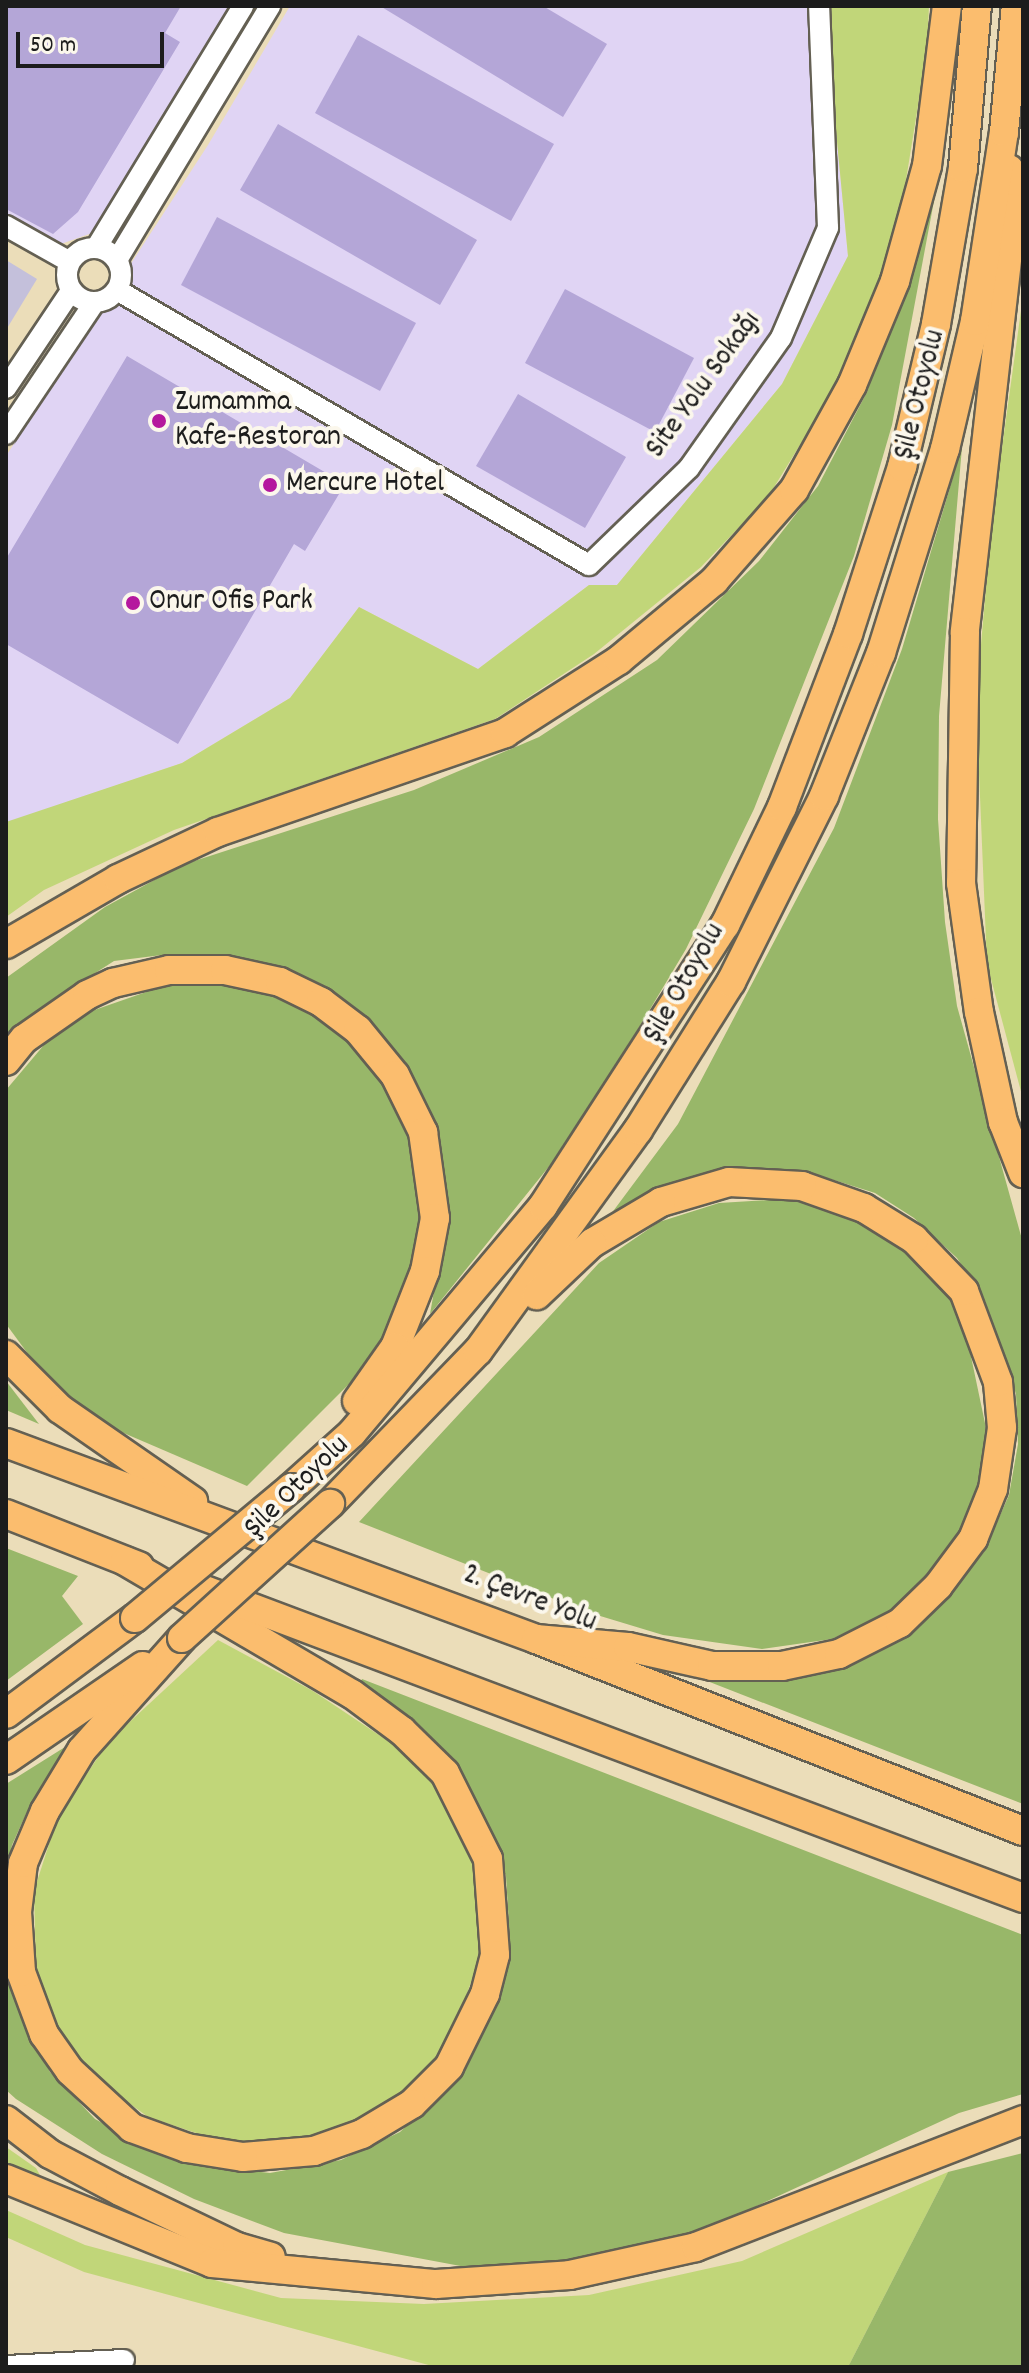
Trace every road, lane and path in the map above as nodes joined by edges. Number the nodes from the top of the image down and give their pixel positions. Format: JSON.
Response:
{"nodes":[{"id":1,"x":243,"y":6,"type":"edge"},
{"id":2,"x":270,"y":6,"type":"edge"},
{"id":3,"x":819,"y":6,"type":"edge"},
{"id":4,"x":947,"y":6,"type":"edge"},
{"id":5,"x":977,"y":6,"type":"edge"},
{"id":6,"x":1016,"y":6,"type":"edge"},
{"id":7,"x":1004,"y":132,"type":"junction"},
{"id":8,"x":6,"y":226,"type":"edge"},
{"id":9,"x":96,"y":248,"type":"junction"},
{"id":10,"x":117,"y":260,"type":"junction"},
{"id":11,"x":70,"y":262,"type":"junction"},
{"id":12,"x":117,"y":290,"type":"junction"},
{"id":13,"x":71,"y":291,"type":"junction"},
{"id":14,"x":94,"y":303,"type":"junction"},
{"id":15,"x":6,"y":388,"type":"edge"},
{"id":16,"x":6,"y":434,"type":"edge"},
{"id":17,"x":6,"y":944,"type":"edge"},
{"id":18,"x":6,"y":1061,"type":"edge"},
{"id":19,"x":1023,"y":1173,"type":"edge"},
{"id":20,"x":478,"y":1351,"type":"junction"},
{"id":21,"x":6,"y":1355,"type":"edge"},
{"id":22,"x":6,"y":1443,"type":"edge"},
{"id":23,"x":291,"y":1488,"type":"junction"},
{"id":24,"x":6,"y":1514,"type":"edge"},
{"id":25,"x":212,"y":1516,"type":"junction"},
{"id":26,"x":125,"y":1561,"type":"junction"},
{"id":27,"x":182,"y":1638,"type":"junction"},
{"id":28,"x":536,"y":1639,"type":"junction"},
{"id":29,"x":6,"y":1714,"type":"edge"},
{"id":30,"x":6,"y":1760,"type":"edge"},
{"id":31,"x":1023,"y":1831,"type":"edge"},
{"id":32,"x":1023,"y":1898,"type":"edge"},
{"id":33,"x":6,"y":2120,"type":"edge"},
{"id":34,"x":1023,"y":2120,"type":"edge"},
{"id":35,"x":6,"y":2179,"type":"edge"},
{"id":36,"x":329,"y":2275,"type":"junction"},
{"id":37,"x":124,"y":2360,"type":"dead end"},
{"id":38,"x":6,"y":2366,"type":"edge"}],
"edges":[{"from":1,"to":9,"type":"street"},
{"from":2,"to":10,"type":"street"},
{"from":3,"to":12,"type":"street","name":"Site Yolu Sokağı"},
{"from":4,"to":17,"type":"highway"},
{"from":5,"to":23,"type":"highway","name":"Şile Otoyolu"},
{"from":6,"to":7,"type":"highway","name":"Şile Otoyolu"},
{"from":7,"to":19,"type":"highway"},
{"from":7,"to":20,"type":"highway","name":"Şile Otoyolu"},
{"from":8,"to":11,"type":"street"},
{"from":9,"to":10,"type":"street"},
{"from":9,"to":11,"type":"street"},
{"from":10,"to":12,"type":"street"},
{"from":11,"to":13,"type":"street"},
{"from":12,"to":14,"type":"street"},
{"from":13,"to":14,"type":"street"},
{"from":13,"to":15,"type":"street"},
{"from":14,"to":16,"type":"street"},
{"from":18,"to":23,"type":"highway"},
{"from":20,"to":27,"type":"highway","name":"Şile Otoyolu","bridge":true},
{"from":20,"to":28,"type":"highway"},
{"from":21,"to":25,"type":"highway"},
{"from":22,"to":25,"type":"highway","name":"2. Çevre Yolu"},
{"from":23,"to":29,"type":"highway","name":"Şile Otoyolu","bridge":true},
{"from":24,"to":26,"type":"highway"},
{"from":25,"to":28,"type":"highway","name":"2. Çevre Yolu"},
{"from":26,"to":27,"type":"highway"},
{"from":26,"to":32,"type":"highway"},
{"from":27,"to":30,"type":"highway","name":"Şile Otoyolu"},
{"from":28,"to":31,"type":"highway","name":"2. Çevre Yolu"},
{"from":33,"to":36,"type":"highway"},
{"from":34,"to":36,"type":"highway"},
{"from":35,"to":36,"type":"highway"},
{"from":37,"to":38,"type":"street"}]}
